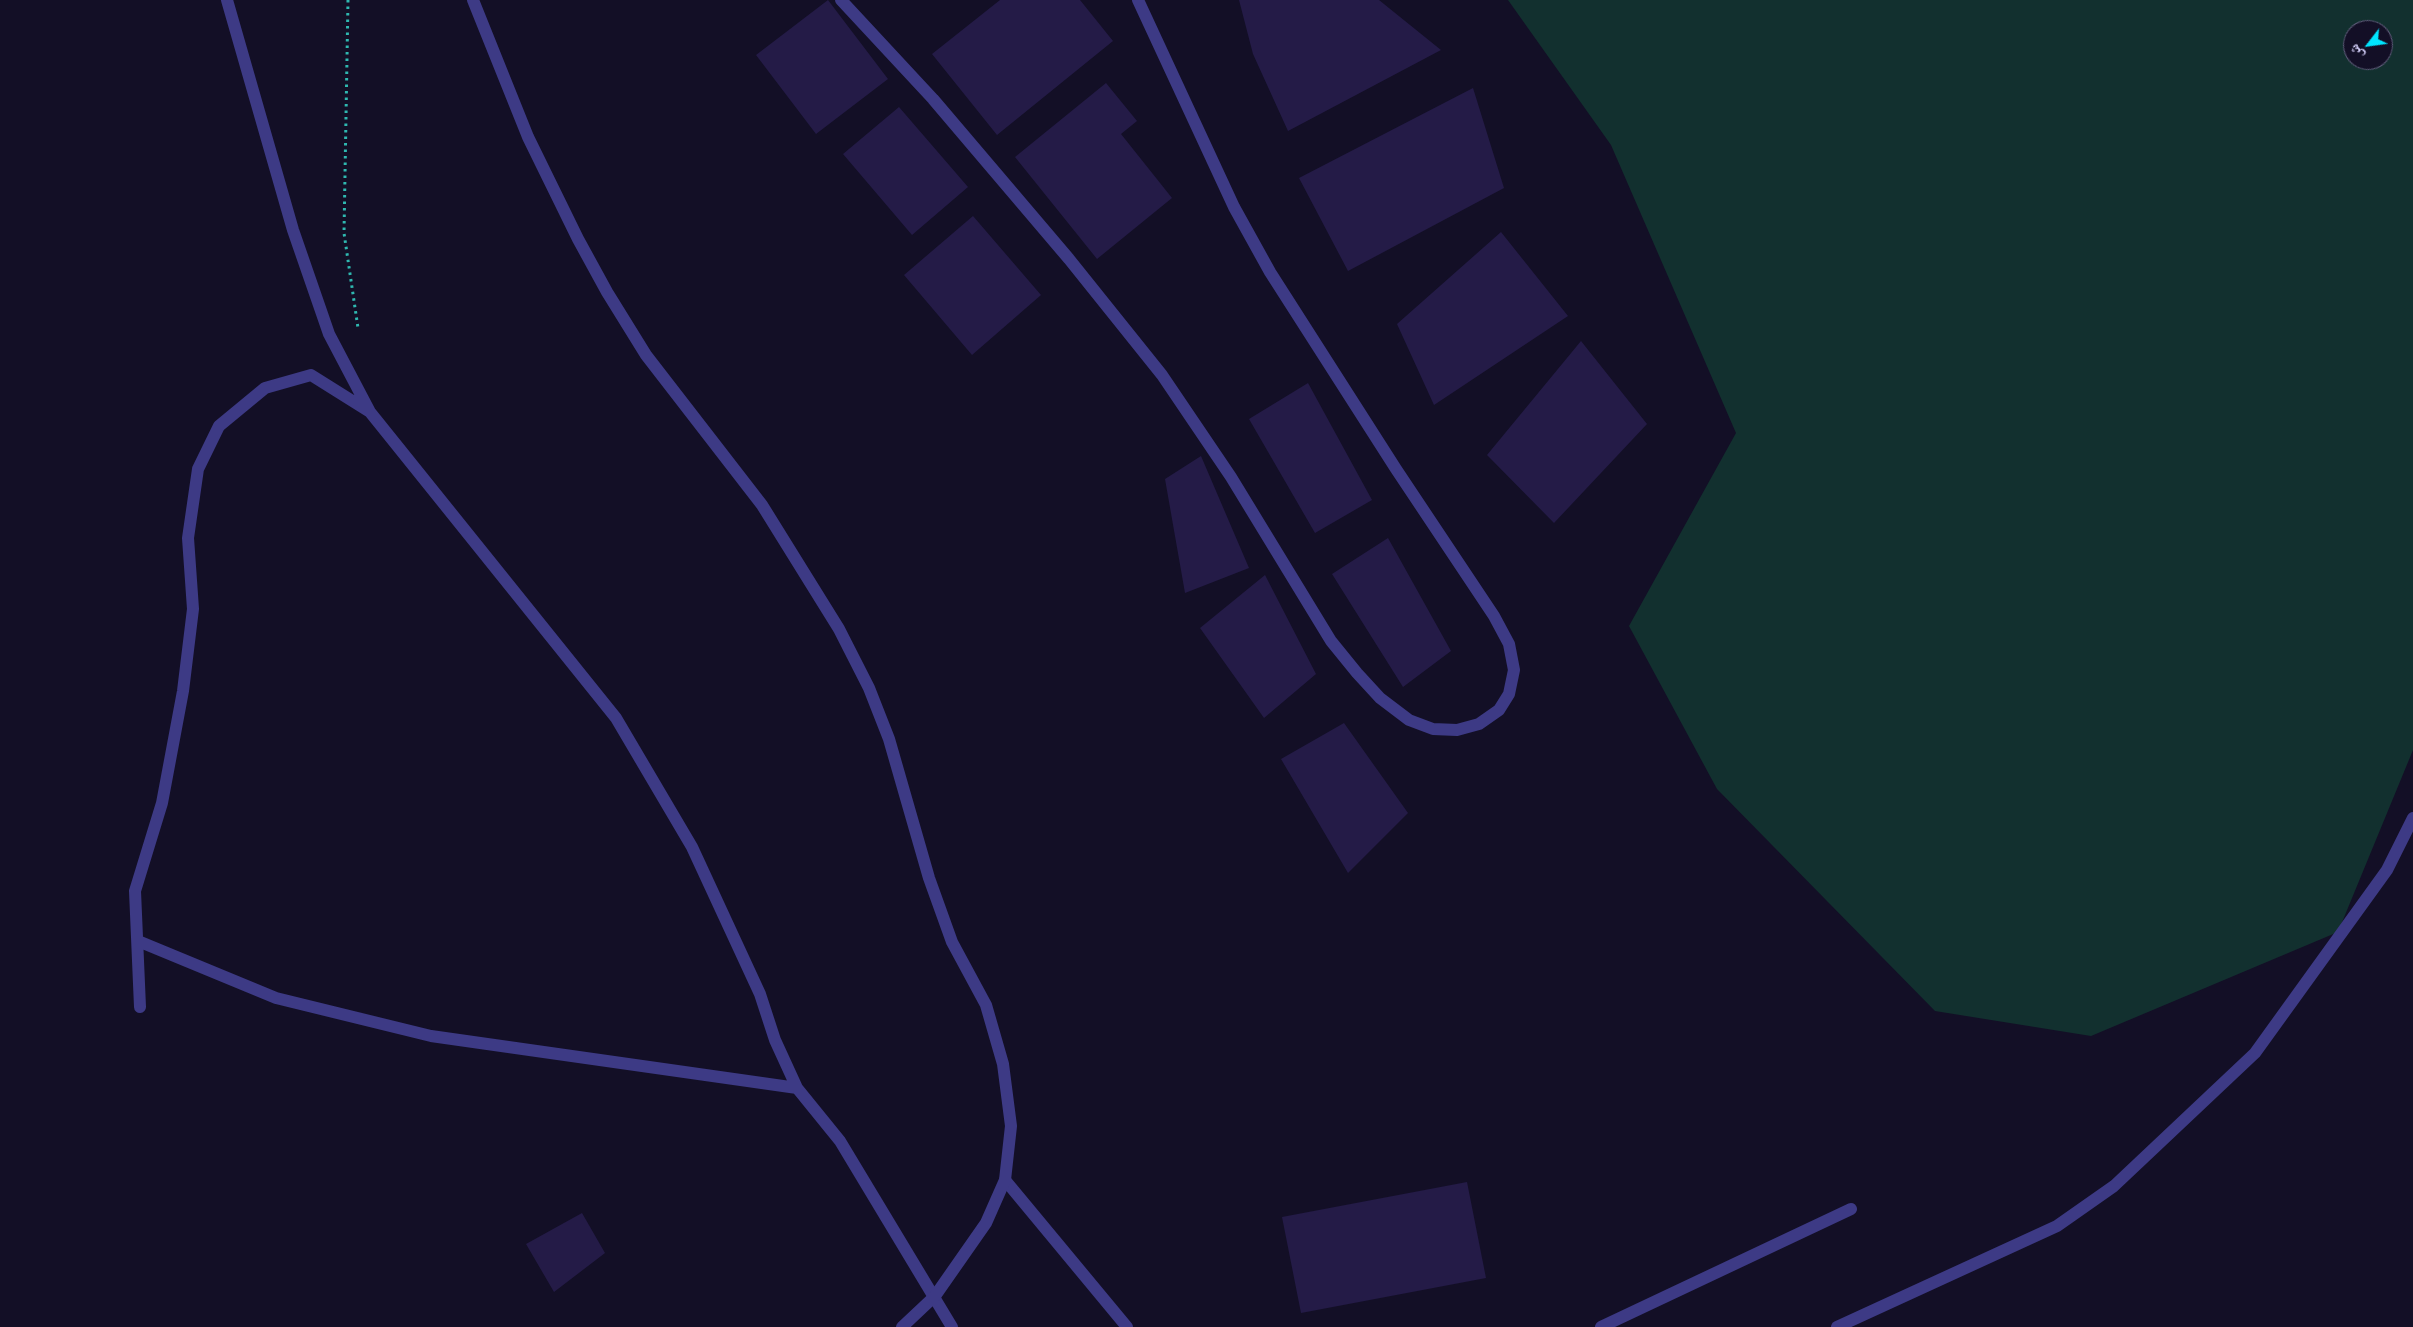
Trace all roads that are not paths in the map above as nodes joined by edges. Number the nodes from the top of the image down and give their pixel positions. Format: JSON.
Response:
{"nodes":[{"id":1,"x":228,"y":0,"type":"edge"},
{"id":2,"x":473,"y":0,"type":"edge"},
{"id":3,"x":841,"y":0,"type":"edge"},
{"id":4,"x":1138,"y":0,"type":"edge"},
{"id":5,"x":370,"y":412,"type":"junction"},
{"id":6,"x":2413,"y":818,"type":"edge"},
{"id":7,"x":138,"y":941,"type":"junction"},
{"id":8,"x":140,"y":1007,"type":"dead end"},
{"id":9,"x":797,"y":1088,"type":"junction"},
{"id":10,"x":1005,"y":1180,"type":"junction"},
{"id":11,"x":1851,"y":1209,"type":"dead end"},
{"id":12,"x":935,"y":1296,"type":"junction"},
{"id":13,"x":902,"y":1327,"type":"edge"},
{"id":14,"x":952,"y":1327,"type":"edge"},
{"id":15,"x":1127,"y":1327,"type":"edge"},
{"id":16,"x":1601,"y":1327,"type":"edge"},
{"id":17,"x":1837,"y":1327,"type":"edge"}],
"edges":[{"from":1,"to":5,"type":"street"},
{"from":2,"to":10,"type":"street"},
{"from":3,"to":4,"type":"street"},
{"from":5,"to":7,"type":"street"},
{"from":5,"to":9,"type":"street"},
{"from":6,"to":17,"type":"street"},
{"from":7,"to":8,"type":"street"},
{"from":7,"to":9,"type":"street"},
{"from":9,"to":12,"type":"street"},
{"from":10,"to":12,"type":"street"},
{"from":10,"to":15,"type":"street"},
{"from":11,"to":16,"type":"street"},
{"from":12,"to":13,"type":"street"},
{"from":12,"to":14,"type":"street"}]}
